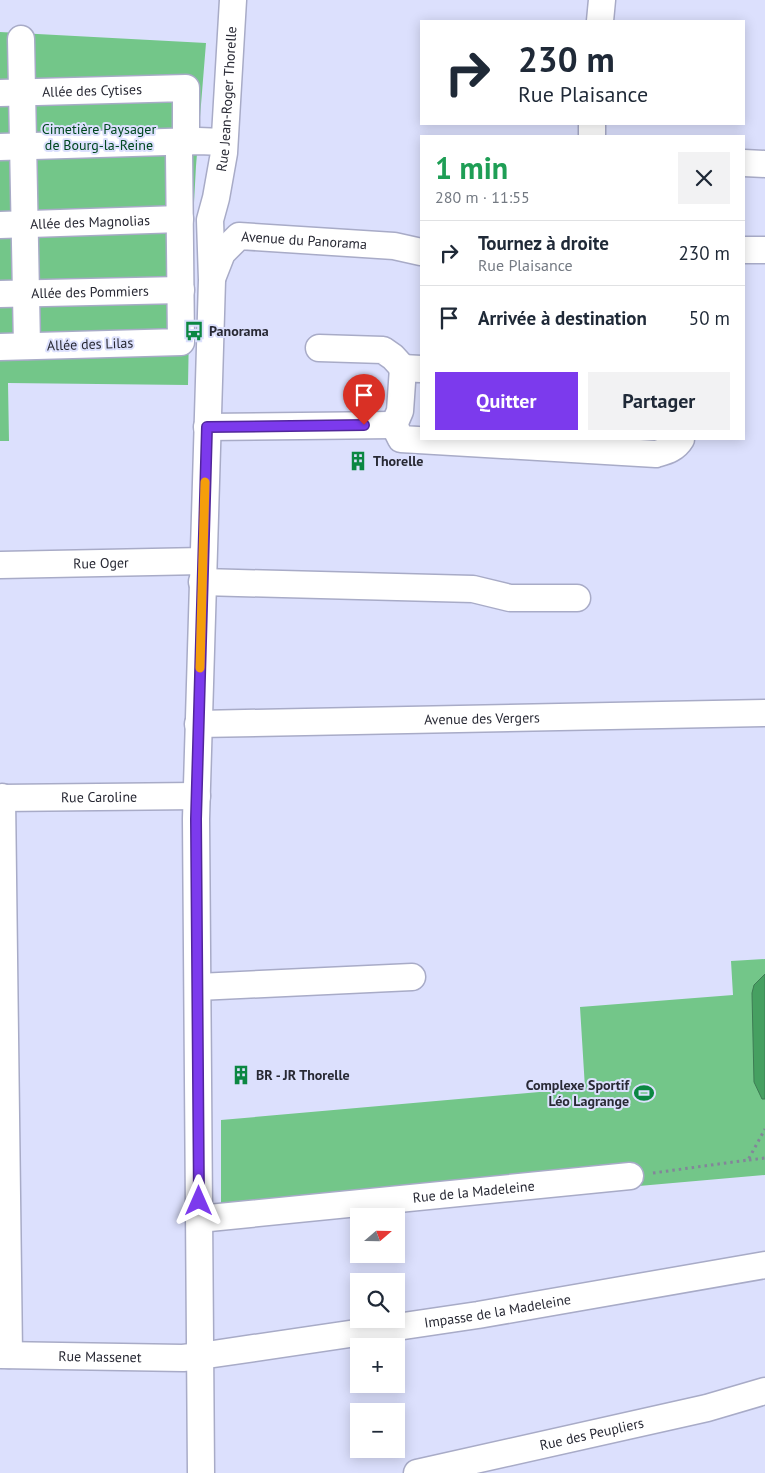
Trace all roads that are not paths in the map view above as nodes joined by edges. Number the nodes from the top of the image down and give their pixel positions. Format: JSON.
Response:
{"nodes":[{"id":1,"x":234,"y":0,"type":"edge"},
{"id":2,"x":602,"y":0,"type":"edge"},
{"id":3,"x":600,"y":20,"type":"edge"},
{"id":4,"x":20,"y":39,"type":"dead end"},
{"id":5,"x":11,"y":93,"type":"edge"},
{"id":6,"x":190,"y":142,"type":"junction"},
{"id":7,"x":224,"y":142,"type":"junction"},
{"id":8,"x":11,"y":147,"type":"edge"},
{"id":9,"x":745,"y":163,"type":"edge"},
{"id":10,"x":765,"y":164,"type":"edge"},
{"id":11,"x":216,"y":198,"type":"junction"},
{"id":12,"x":180,"y":219,"type":"junction"},
{"id":13,"x":12,"y":224,"type":"edge"},
{"id":14,"x":239,"y":236,"type":"junction"},
{"id":15,"x":745,"y":250,"type":"edge"},
{"id":16,"x":765,"y":250,"type":"edge"},
{"id":17,"x":420,"y":252,"type":"edge"},
{"id":18,"x":212,"y":280,"type":"junction"},
{"id":19,"x":181,"y":290,"type":"junction"},
{"id":20,"x":0,"y":294,"type":"edge"},
{"id":21,"x":26,"y":294,"type":"junction"},
{"id":22,"x":27,"y":346,"type":"junction"},
{"id":23,"x":0,"y":347,"type":"edge"},
{"id":24,"x":319,"y":348,"type":"dead end"},
{"id":25,"x":412,"y":368,"type":"edge"},
{"id":26,"x":394,"y":425,"type":"junction"},
{"id":27,"x":207,"y":427,"type":"junction"},
{"id":28,"x":680,"y":440,"type":"edge"},
{"id":29,"x":0,"y":565,"type":"edge"},
{"id":30,"x":202,"y":572,"type":"junction"},
{"id":31,"x":577,"y":598,"type":"dead end"},
{"id":32,"x":765,"y":713,"type":"edge"},
{"id":33,"x":198,"y":724,"type":"junction"},
{"id":34,"x":197,"y":796,"type":"junction"},
{"id":35,"x":1,"y":798,"type":"edge"},
{"id":36,"x":412,"y":976,"type":"dead end"},
{"id":37,"x":198,"y":987,"type":"junction"},
{"id":38,"x":630,"y":1176,"type":"road end"},
{"id":39,"x":199,"y":1219,"type":"junction"},
{"id":40,"x":765,"y":1265,"type":"edge"},
{"id":41,"x":4,"y":1355,"type":"edge"},
{"id":42,"x":200,"y":1356,"type":"junction"},
{"id":43,"x":765,"y":1391,"type":"edge"},
{"id":44,"x":201,"y":1473,"type":"edge"},
{"id":45,"x":417,"y":1473,"type":"edge"}],
"edges":[{"from":1,"to":7,"type":"street","name":"Rue Jean-Roger Thorelle"},
{"from":2,"to":3,"type":"street"},
{"from":4,"to":5,"type":"street"},
{"from":5,"to":6,"type":"street","name":"Allée des Cytises"},
{"from":5,"to":8,"type":"street"},
{"from":6,"to":7,"type":"street"},
{"from":6,"to":8,"type":"street"},
{"from":6,"to":12,"type":"street"},
{"from":7,"to":11,"type":"street","name":"Rue Jean-Roger Thorelle"},
{"from":8,"to":13,"type":"street"},
{"from":9,"to":10,"type":"street"},
{"from":11,"to":14,"type":"street","name":"Rue Jean-Roger Thorelle"},
{"from":11,"to":18,"type":"street","name":"Rue Jean-Roger Thorelle"},
{"from":12,"to":13,"type":"street","name":"Allée des Magnolias"},
{"from":12,"to":19,"type":"street"},
{"from":13,"to":21,"type":"street"},
{"from":14,"to":17,"type":"street","name":"Avenue du Panorama"},
{"from":14,"to":18,"type":"street","name":"Avenue du Panorama"},
{"from":15,"to":16,"type":"street"},
{"from":18,"to":27,"type":"street","name":"Rue Jean-Roger Thorelle"},
{"from":19,"to":21,"type":"street","name":"Allée des Pommiers"},
{"from":19,"to":22,"type":"street","name":"Allée des Lilas"},
{"from":20,"to":21,"type":"street","name":"Allée des Pommiers"},
{"from":21,"to":22,"type":"street"},
{"from":22,"to":23,"type":"street","name":"Allée des Lilas"},
{"from":24,"to":25,"type":"street"},
{"from":25,"to":26,"type":"street"},
{"from":26,"to":27,"type":"street"},
{"from":26,"to":28,"type":"street"},
{"from":27,"to":30,"type":"street","name":"Rue Jean-Roger Thorelle"},
{"from":29,"to":30,"type":"street","name":"Rue Oger"},
{"from":30,"to":31,"type":"street","name":"Rue Oger"},
{"from":30,"to":33,"type":"street","name":"Rue Jean-Roger Thorelle"},
{"from":32,"to":33,"type":"street","name":"Avenue des Vergers"},
{"from":33,"to":34,"type":"street","name":"Rue Jean-Roger Thorelle"},
{"from":34,"to":35,"type":"street","name":"Rue Caroline"},
{"from":34,"to":37,"type":"street","name":"Rue Jean-Roger Thorelle"},
{"from":35,"to":41,"type":"street"},
{"from":36,"to":37,"type":"street"},
{"from":37,"to":39,"type":"street","name":"Rue Jean-Roger Thorelle"},
{"from":38,"to":39,"type":"street","name":"Rue de la Madeleine"},
{"from":39,"to":42,"type":"street","name":"Rue Jean-Roger Thorelle"},
{"from":40,"to":42,"type":"street","name":"Impasse de la Madeleine"},
{"from":41,"to":42,"type":"street","name":"Rue Massenet"},
{"from":42,"to":44,"type":"street","name":"Rue Jean-Roger Thorelle"},
{"from":43,"to":45,"type":"street","name":"Rue des Peupliers"}]}
